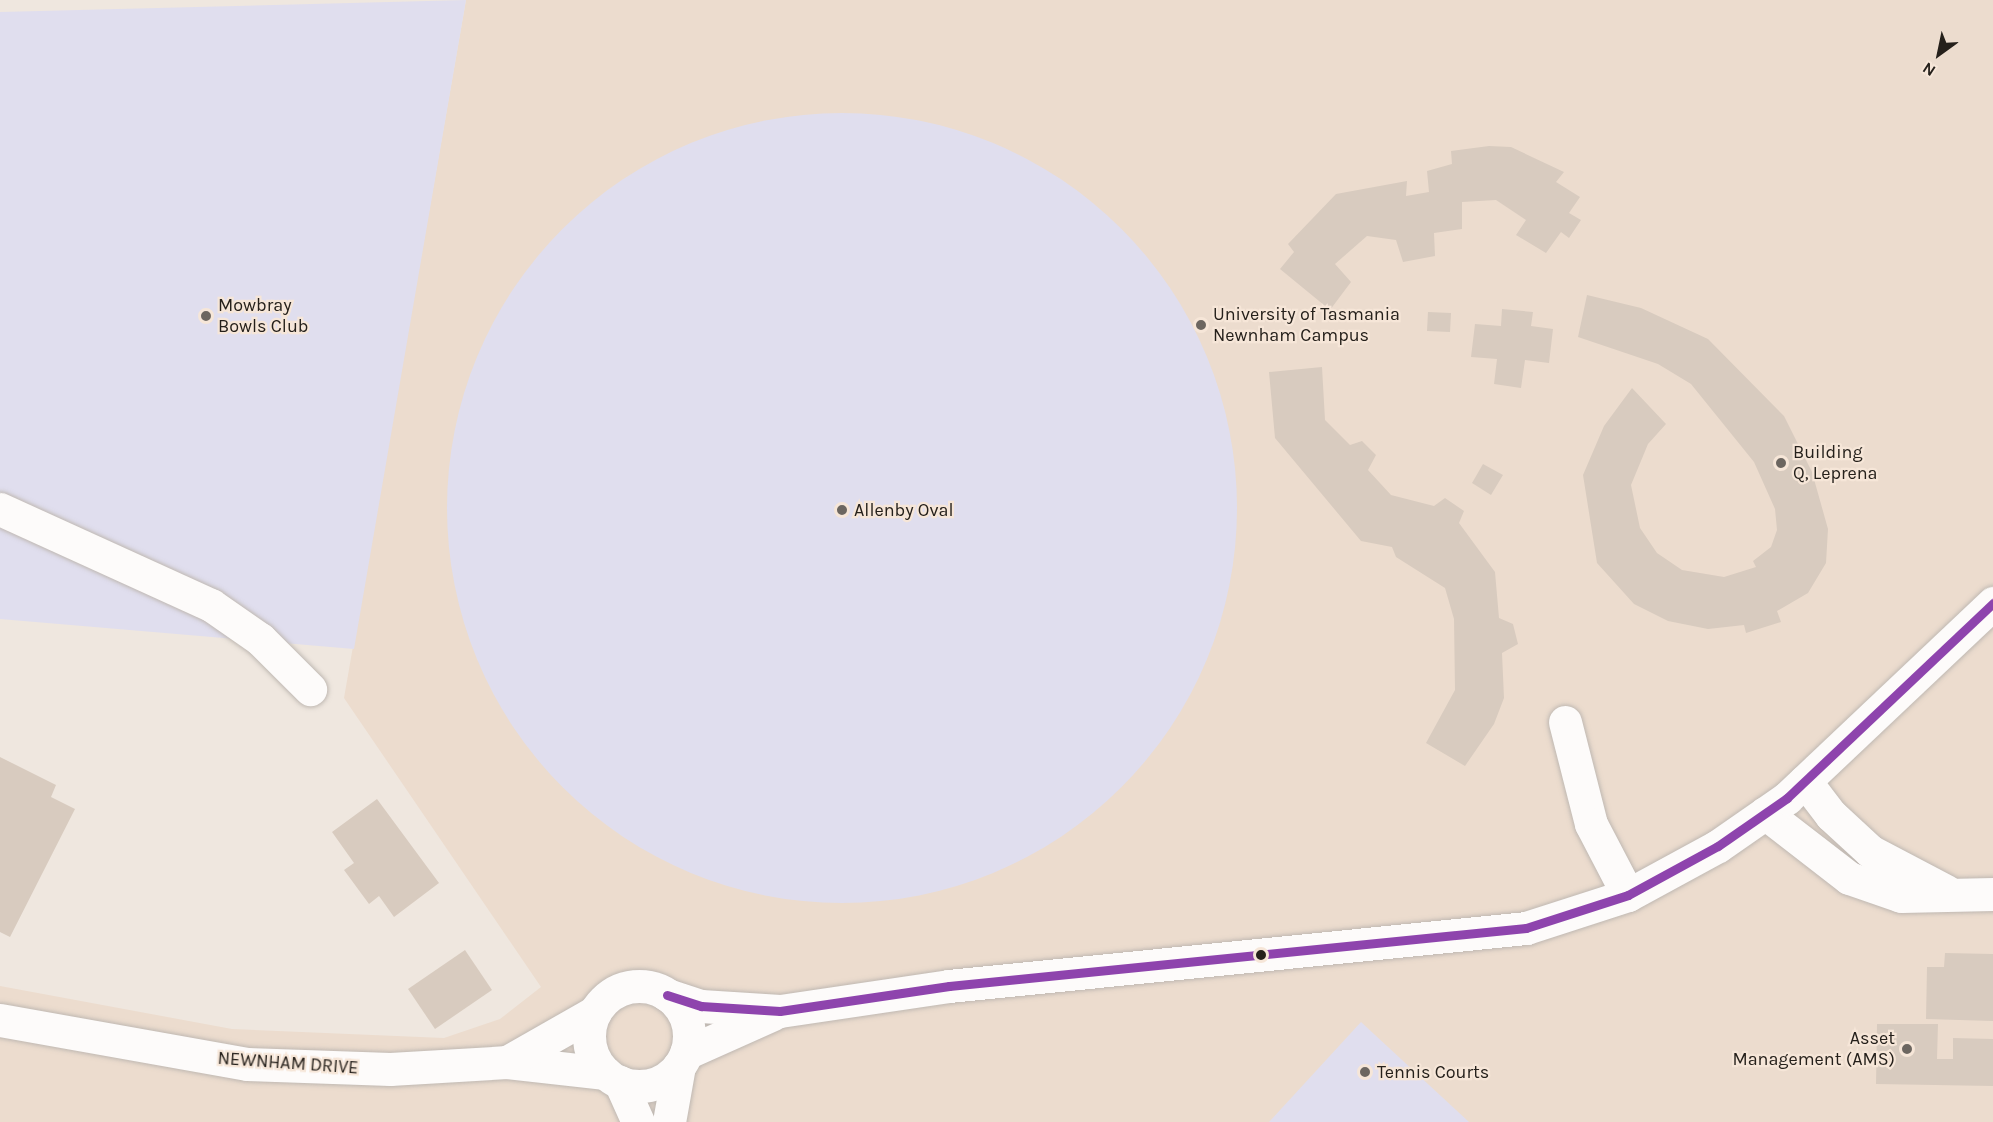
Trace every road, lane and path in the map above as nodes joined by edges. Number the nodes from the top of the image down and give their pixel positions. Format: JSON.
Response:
{"nodes":[{"id":1,"x":0,"y":509,"type":"edge"},
{"id":2,"x":1993,"y":603,"type":"edge"},
{"id":3,"x":310,"y":689,"type":"dead end"},
{"id":4,"x":1565,"y":722,"type":"dead end"},
{"id":5,"x":1805,"y":781,"type":"junction"},
{"id":6,"x":1765,"y":813,"type":"junction"},
{"id":7,"x":1946,"y":891,"type":"junction"},
{"id":8,"x":1993,"y":894,"type":"edge"},
{"id":9,"x":1628,"y":895,"type":"junction"},
{"id":10,"x":667,"y":995,"type":"junction"},
{"id":11,"x":780,"y":1011,"type":"junction"},
{"id":12,"x":595,"y":1012,"type":"junction"},
{"id":13,"x":0,"y":1020,"type":"edge"},
{"id":14,"x":682,"y":1060,"type":"junction"},
{"id":15,"x":507,"y":1062,"type":"junction"},
{"id":16,"x":613,"y":1078,"type":"junction"},
{"id":17,"x":638,"y":1122,"type":"edge"},
{"id":18,"x":669,"y":1122,"type":"edge"}],
"edges":[{"from":1,"to":3,"type":"street"},
{"from":2,"to":5,"type":"street"},
{"from":4,"to":9,"type":"street"},
{"from":5,"to":6,"type":"street"},
{"from":5,"to":7,"type":"street"},
{"from":6,"to":7,"type":"street"},
{"from":6,"to":9,"type":"street"},
{"from":7,"to":8,"type":"street"},
{"from":9,"to":11,"type":"street"},
{"from":10,"to":11,"type":"street"},
{"from":10,"to":12,"type":"street"},
{"from":10,"to":14,"type":"street"},
{"from":11,"to":14,"type":"street"},
{"from":12,"to":15,"type":"street","name":"NEWNHAM DRIVE"},
{"from":12,"to":16,"type":"street"},
{"from":13,"to":15,"type":"street","name":"NEWNHAM DRIVE"},
{"from":14,"to":16,"type":"street"},
{"from":14,"to":18,"type":"street"},
{"from":15,"to":16,"type":"street","name":"NEWNHAM DRIVE"},
{"from":16,"to":17,"type":"street"}]}
